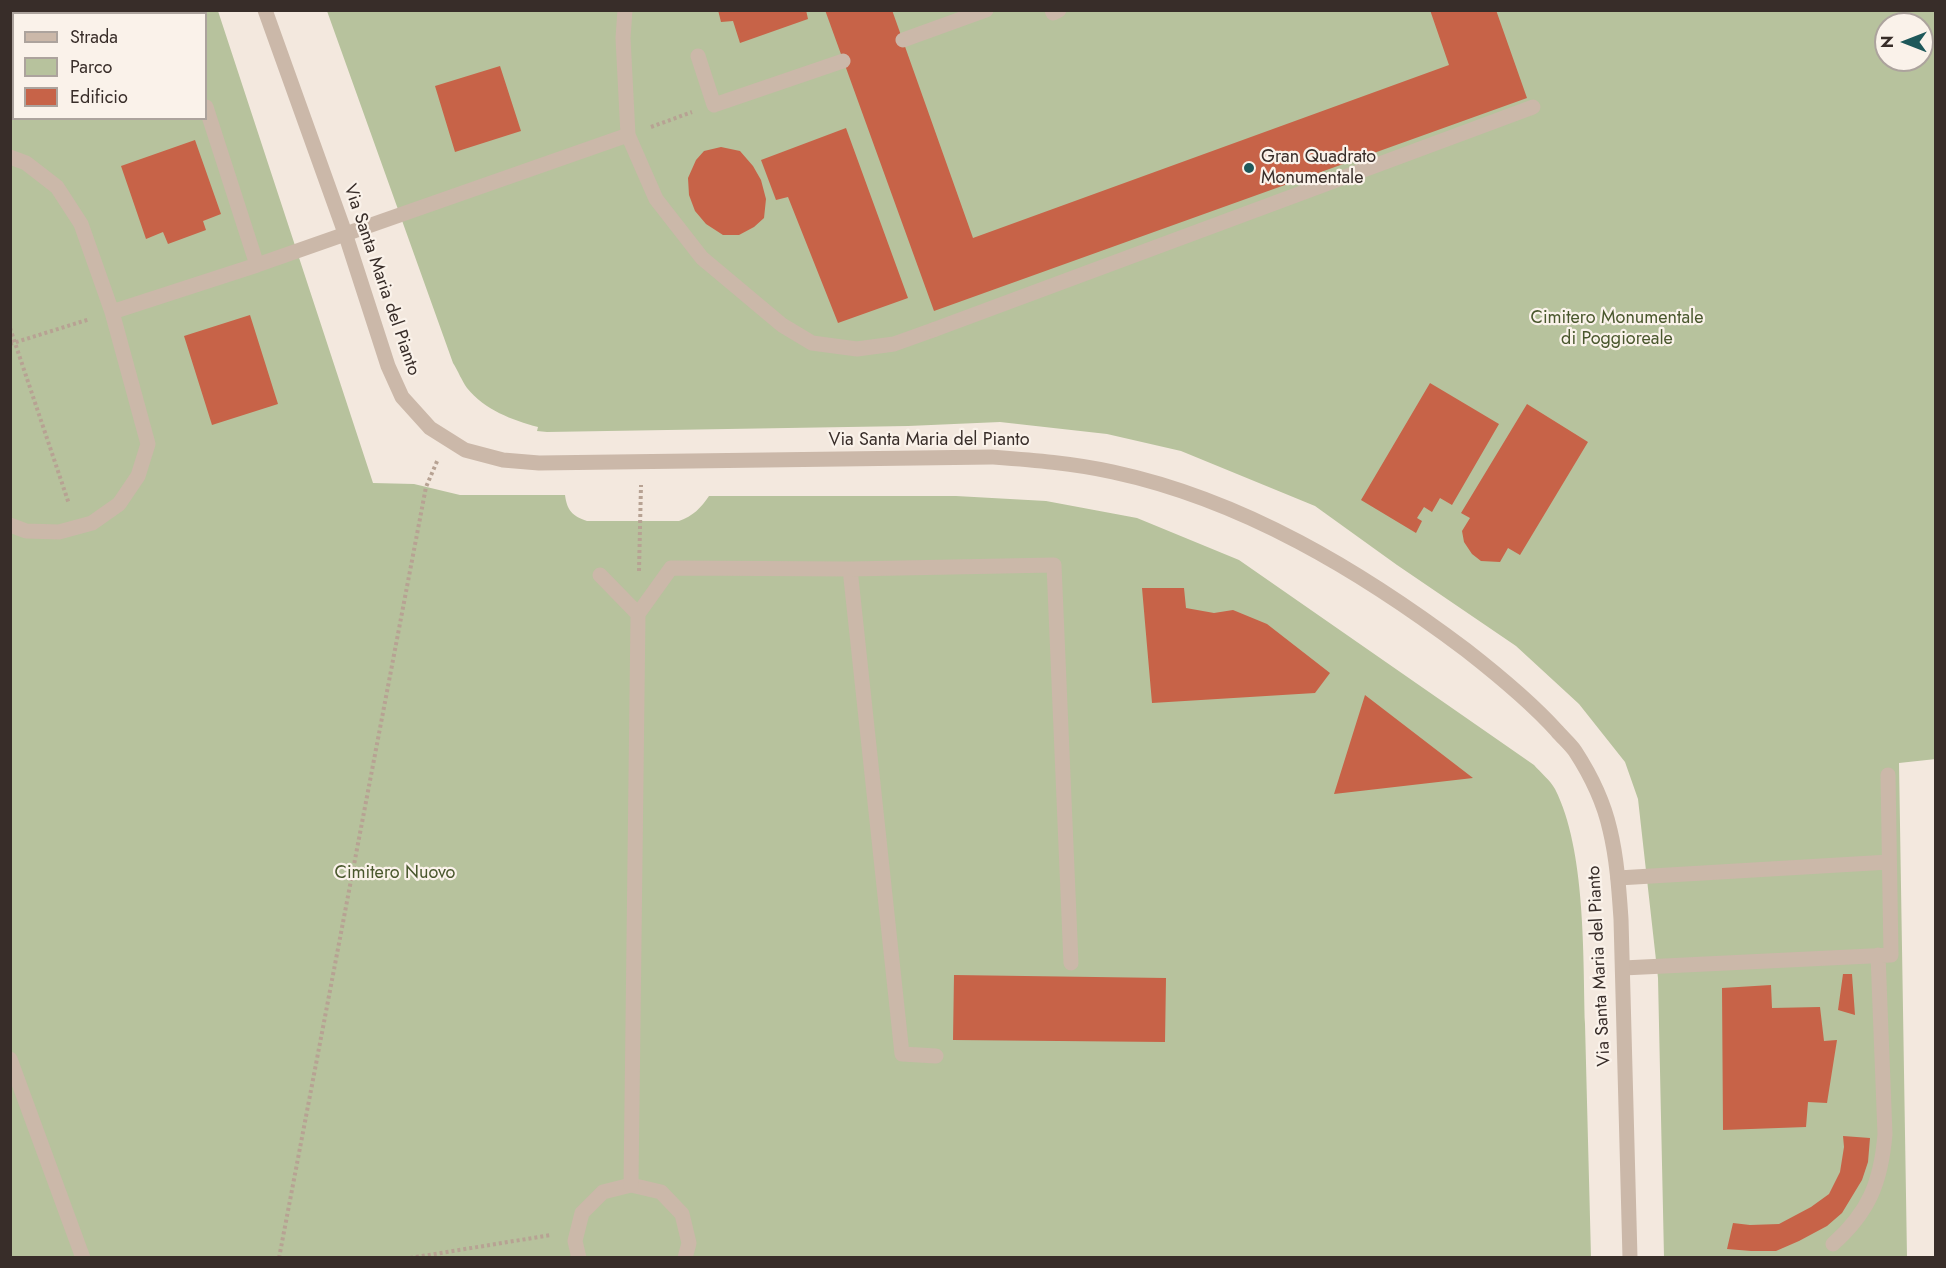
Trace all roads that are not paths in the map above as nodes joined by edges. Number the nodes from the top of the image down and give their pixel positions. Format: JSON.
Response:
{"nodes":[{"id":1,"x":265,"y":10,"type":"edge"},
{"id":2,"x":625,"y":10,"type":"edge"},
{"id":3,"x":986,"y":10,"type":"edge"},
{"id":4,"x":1052,"y":10,"type":"edge"},
{"id":5,"x":1059,"y":10,"type":"edge"},
{"id":6,"x":903,"y":40,"type":"dead end"},
{"id":7,"x":698,"y":56,"type":"dead end"},
{"id":8,"x":843,"y":61,"type":"dead end"},
{"id":9,"x":1533,"y":107,"type":"dead end"},
{"id":10,"x":207,"y":109,"type":"edge"},
{"id":11,"x":628,"y":135,"type":"junction"},
{"id":12,"x":10,"y":158,"type":"edge"},
{"id":13,"x":345,"y":233,"type":"junction"},
{"id":14,"x":257,"y":265,"type":"junction"},
{"id":15,"x":112,"y":312,"type":"junction"},
{"id":16,"x":10,"y":525,"type":"edge"},
{"id":17,"x":849,"y":569,"type":"junction"},
{"id":18,"x":600,"y":575,"type":"dead end"},
{"id":19,"x":638,"y":614,"type":"junction"},
{"id":20,"x":1888,"y":775,"type":"dead end"},
{"id":21,"x":1889,"y":862,"type":"junction"},
{"id":22,"x":1618,"y":878,"type":"junction"},
{"id":23,"x":1878,"y":955,"type":"junction"},
{"id":24,"x":1071,"y":963,"type":"dead end"},
{"id":25,"x":1623,"y":968,"type":"junction"},
{"id":26,"x":936,"y":1056,"type":"dead end"},
{"id":27,"x":10,"y":1059,"type":"edge"},
{"id":28,"x":631,"y":1185,"type":"junction"},
{"id":29,"x":1833,"y":1244,"type":"dead end"},
{"id":30,"x":83,"y":1257,"type":"edge"},
{"id":31,"x":579,"y":1257,"type":"edge"},
{"id":32,"x":685,"y":1257,"type":"edge"},
{"id":33,"x":1630,"y":1257,"type":"edge"}],
"edges":[{"from":1,"to":13,"type":"street","name":"Via Santa Maria del Pianto"},
{"from":2,"to":11,"type":"street"},
{"from":3,"to":6,"type":"street"},
{"from":4,"to":5,"type":"street"},
{"from":7,"to":8,"type":"street"},
{"from":9,"to":11,"type":"street"},
{"from":10,"to":14,"type":"street"},
{"from":11,"to":13,"type":"street"},
{"from":12,"to":15,"type":"street"},
{"from":13,"to":14,"type":"street"},
{"from":13,"to":22,"type":"street","name":"Via Santa Maria del Pianto"},
{"from":14,"to":15,"type":"street"},
{"from":15,"to":16,"type":"street"},
{"from":17,"to":19,"type":"street"},
{"from":17,"to":24,"type":"street"},
{"from":17,"to":26,"type":"street"},
{"from":18,"to":19,"type":"street"},
{"from":19,"to":28,"type":"street"},
{"from":20,"to":21,"type":"street"},
{"from":21,"to":22,"type":"street"},
{"from":21,"to":23,"type":"street"},
{"from":22,"to":25,"type":"street","name":"Via Santa Maria del Pianto"},
{"from":23,"to":25,"type":"street"},
{"from":23,"to":29,"type":"street"},
{"from":25,"to":33,"type":"street","name":"Via Santa Maria del Pianto"},
{"from":27,"to":30,"type":"street"},
{"from":28,"to":31,"type":"street"},
{"from":28,"to":32,"type":"street"}]}
